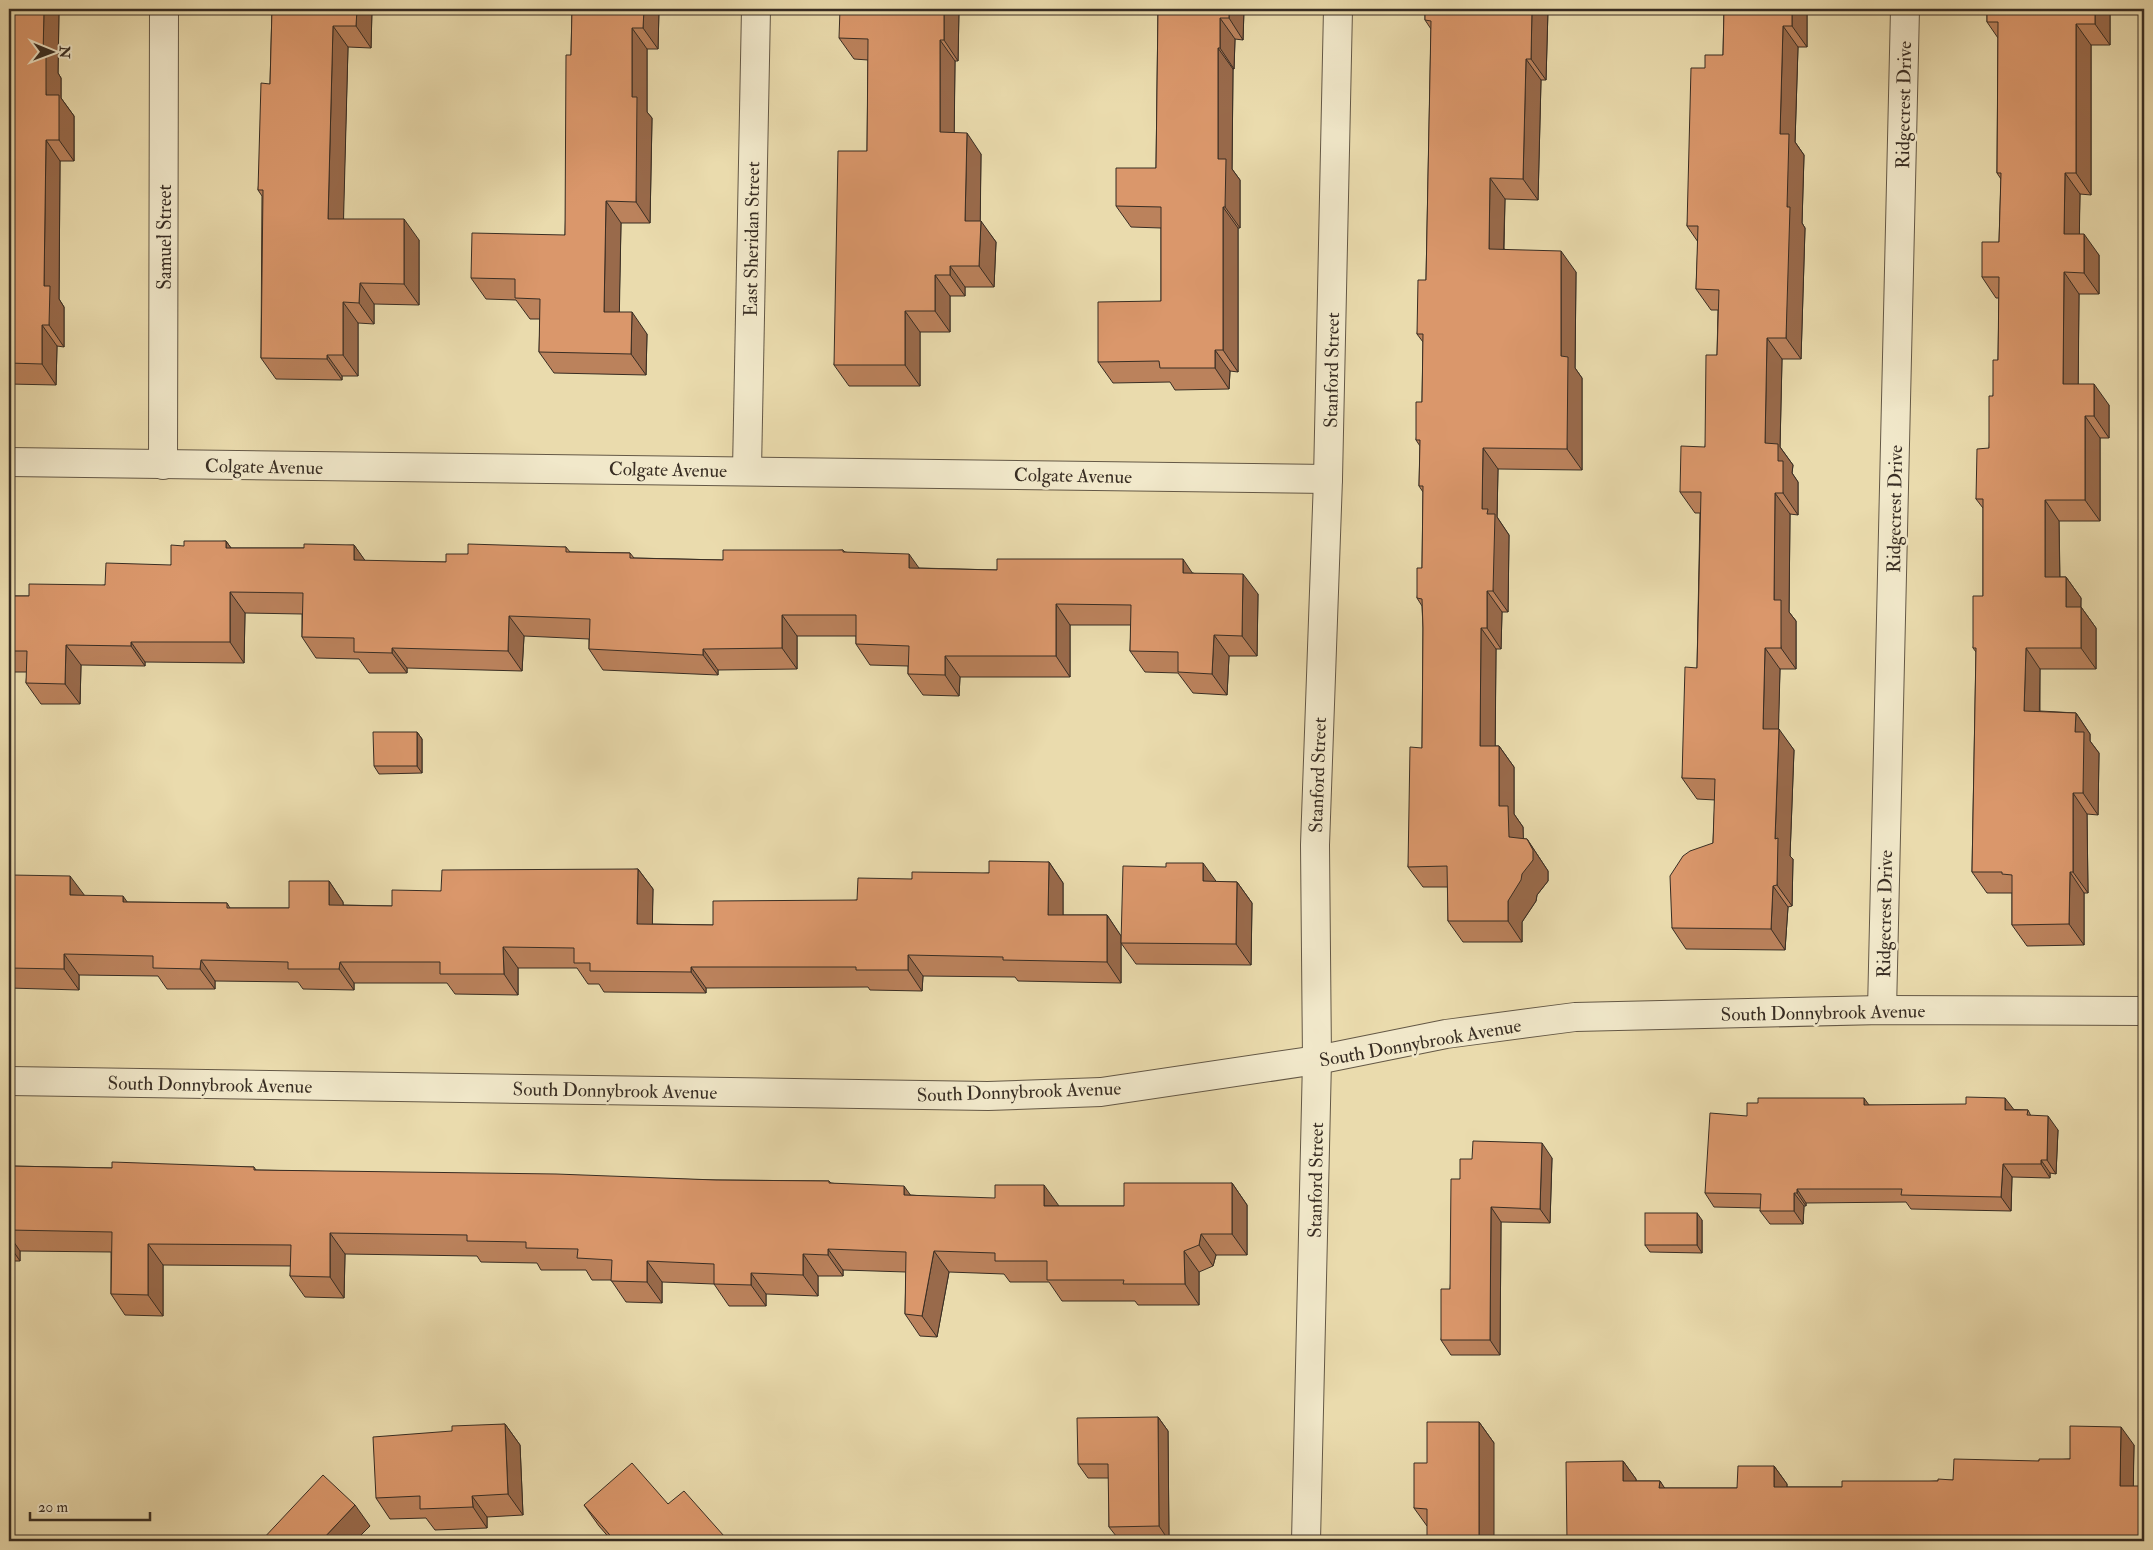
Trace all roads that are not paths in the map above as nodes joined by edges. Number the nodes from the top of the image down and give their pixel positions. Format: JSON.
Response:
{"nodes":[{"id":1,"x":164,"y":9,"type":"edge"},
{"id":2,"x":756,"y":9,"type":"edge"},
{"id":3,"x":1338,"y":9,"type":"edge"},
{"id":4,"x":1905,"y":9,"type":"edge"},
{"id":5,"x":9,"y":462,"type":"edge"},
{"id":6,"x":163,"y":464,"type":"junction"},
{"id":7,"x":747,"y":470,"type":"junction"},
{"id":8,"x":1328,"y":479,"type":"junction"},
{"id":9,"x":1882,"y":1010,"type":"junction"},
{"id":10,"x":2144,"y":1011,"type":"edge"},
{"id":11,"x":1317,"y":1060,"type":"junction"},
{"id":12,"x":9,"y":1081,"type":"edge"},
{"id":13,"x":1306,"y":1541,"type":"edge"}],
"edges":[{"from":1,"to":6,"type":"street","name":"Samuel Street"},
{"from":2,"to":7,"type":"street","name":"East Sheridan Street"},
{"from":3,"to":8,"type":"street","name":"Stanford Street"},
{"from":4,"to":9,"type":"street","name":"Ridgecrest Drive"},
{"from":5,"to":6,"type":"street","name":"Colgate Avenue"},
{"from":6,"to":7,"type":"street","name":"Colgate Avenue"},
{"from":7,"to":8,"type":"street","name":"Colgate Avenue"},
{"from":8,"to":11,"type":"street","name":"Stanford Street"},
{"from":9,"to":10,"type":"street","name":"South Donnybrook Avenue"},
{"from":9,"to":11,"type":"street","name":"South Donnybrook Avenue"},
{"from":11,"to":12,"type":"street","name":"South Donnybrook Avenue"},
{"from":11,"to":13,"type":"street","name":"Stanford Street"}]}
